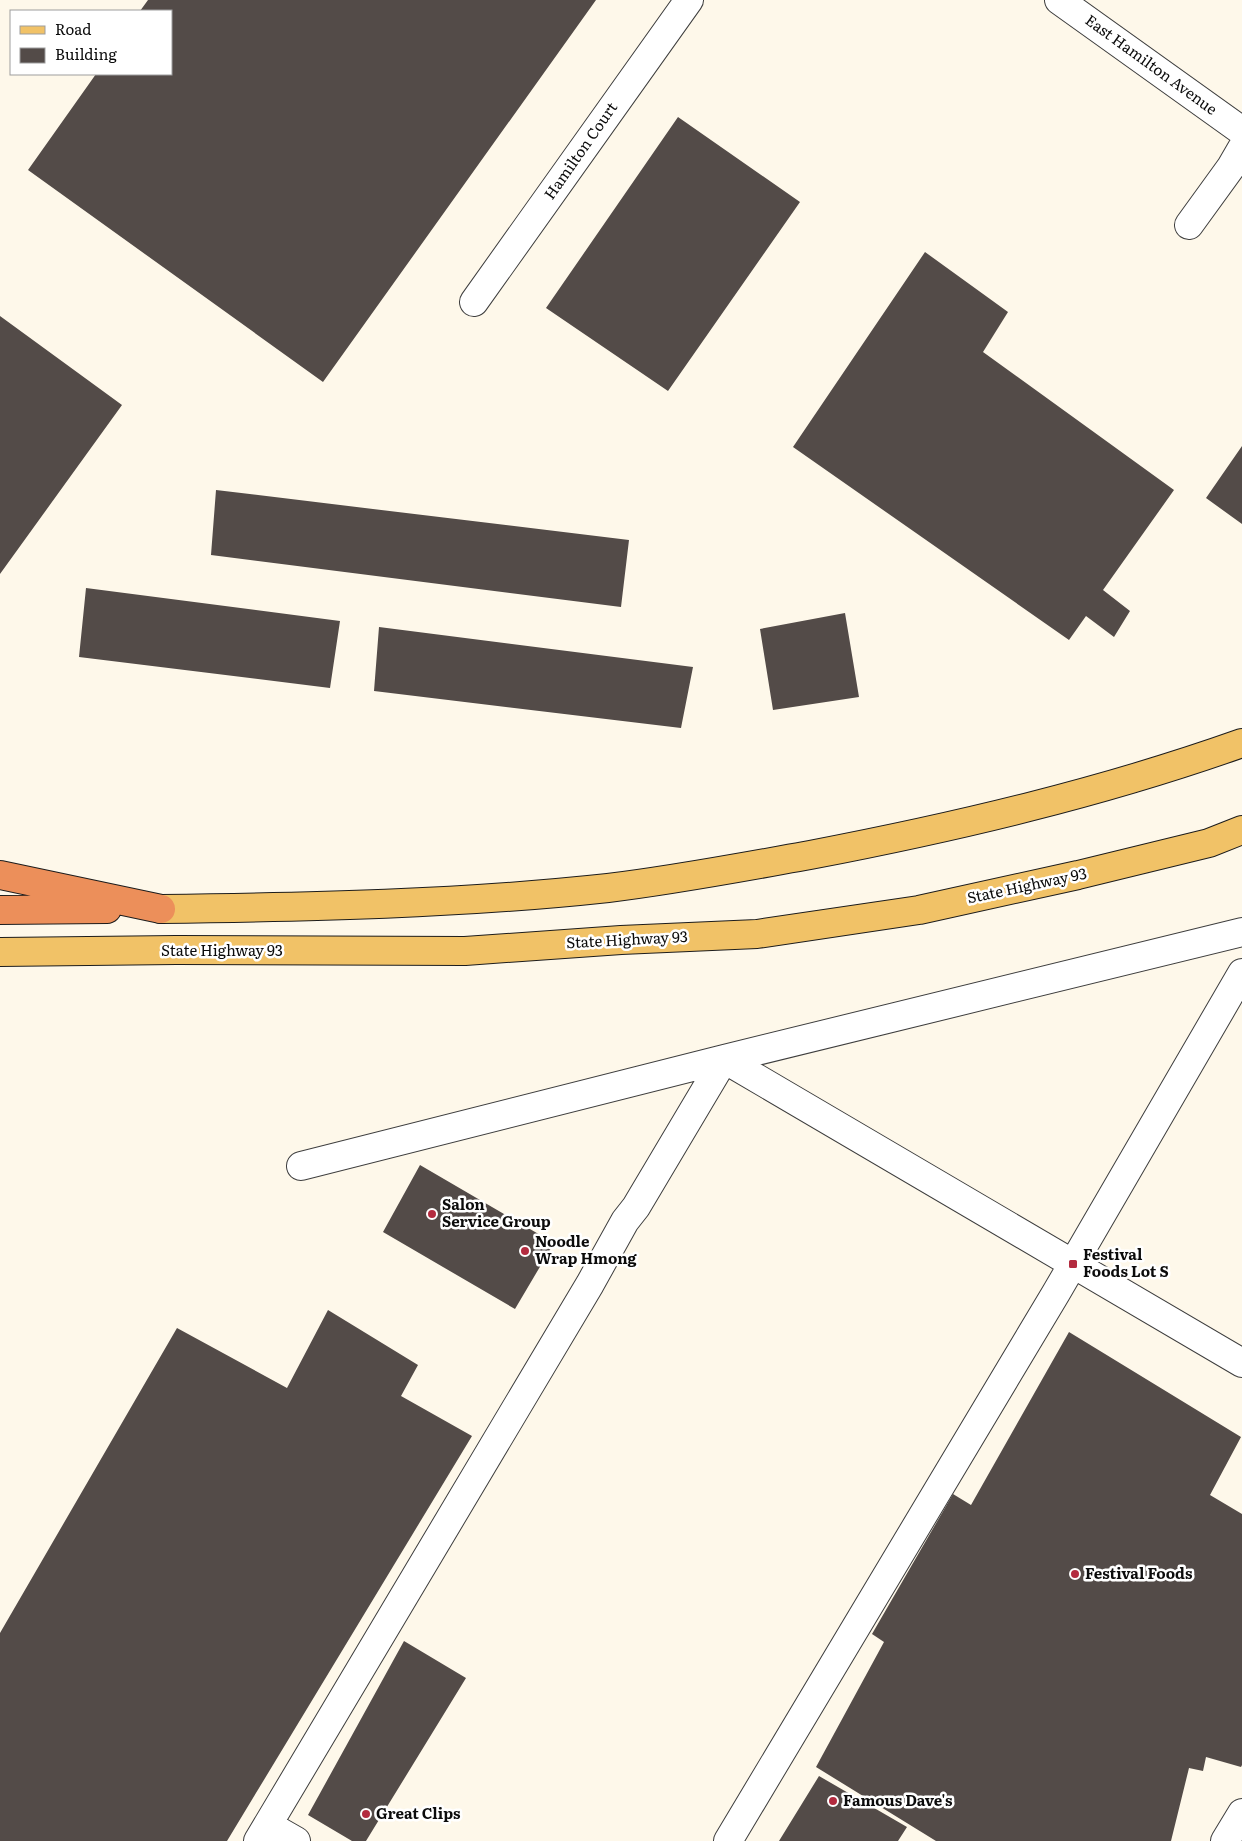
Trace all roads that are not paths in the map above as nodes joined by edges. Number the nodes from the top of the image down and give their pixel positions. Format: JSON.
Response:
{"nodes":[{"id":1,"x":689,"y":0,"type":"edge"},
{"id":2,"x":1059,"y":0,"type":"edge"},
{"id":3,"x":1242,"y":131,"type":"edge"},
{"id":4,"x":1242,"y":148,"type":"edge"},
{"id":5,"x":1189,"y":225,"type":"dead end"},
{"id":6,"x":474,"y":302,"type":"dead end"},
{"id":7,"x":1242,"y":743,"type":"edge"},
{"id":8,"x":1242,"y":830,"type":"edge"},
{"id":9,"x":0,"y":875,"type":"edge"},
{"id":10,"x":161,"y":909,"type":"junction"},
{"id":11,"x":0,"y":910,"type":"edge"},
{"id":12,"x":1242,"y":932,"type":"edge"},
{"id":13,"x":0,"y":952,"type":"edge"},
{"id":14,"x":1242,"y":973,"type":"edge"},
{"id":15,"x":724,"y":1058,"type":"junction"},
{"id":16,"x":301,"y":1166,"type":"dead end"},
{"id":17,"x":1073,"y":1264,"type":"junction"},
{"id":18,"x":1242,"y":1363,"type":"edge"},
{"id":19,"x":1242,"y":1812,"type":"edge"},
{"id":20,"x":263,"y":1833,"type":"edge"},
{"id":21,"x":296,"y":1841,"type":"edge"},
{"id":22,"x":728,"y":1841,"type":"edge"},
{"id":23,"x":1225,"y":1841,"type":"edge"}],
"edges":[{"from":1,"to":6,"type":"street","name":"Hamilton Court"},
{"from":2,"to":3,"type":"street","name":"East Hamilton Avenue"},
{"from":4,"to":5,"type":"street"},
{"from":7,"to":10,"type":"main road"},
{"from":8,"to":13,"type":"main road","name":"State Highway 93"},
{"from":9,"to":10,"type":"highway"},
{"from":10,"to":11,"type":"highway"},
{"from":12,"to":15,"type":"street"},
{"from":14,"to":17,"type":"street"},
{"from":15,"to":16,"type":"street"},
{"from":15,"to":17,"type":"street"},
{"from":15,"to":20,"type":"street"},
{"from":17,"to":18,"type":"street"},
{"from":17,"to":22,"type":"street"},
{"from":19,"to":23,"type":"street"},
{"from":20,"to":21,"type":"street"}]}
